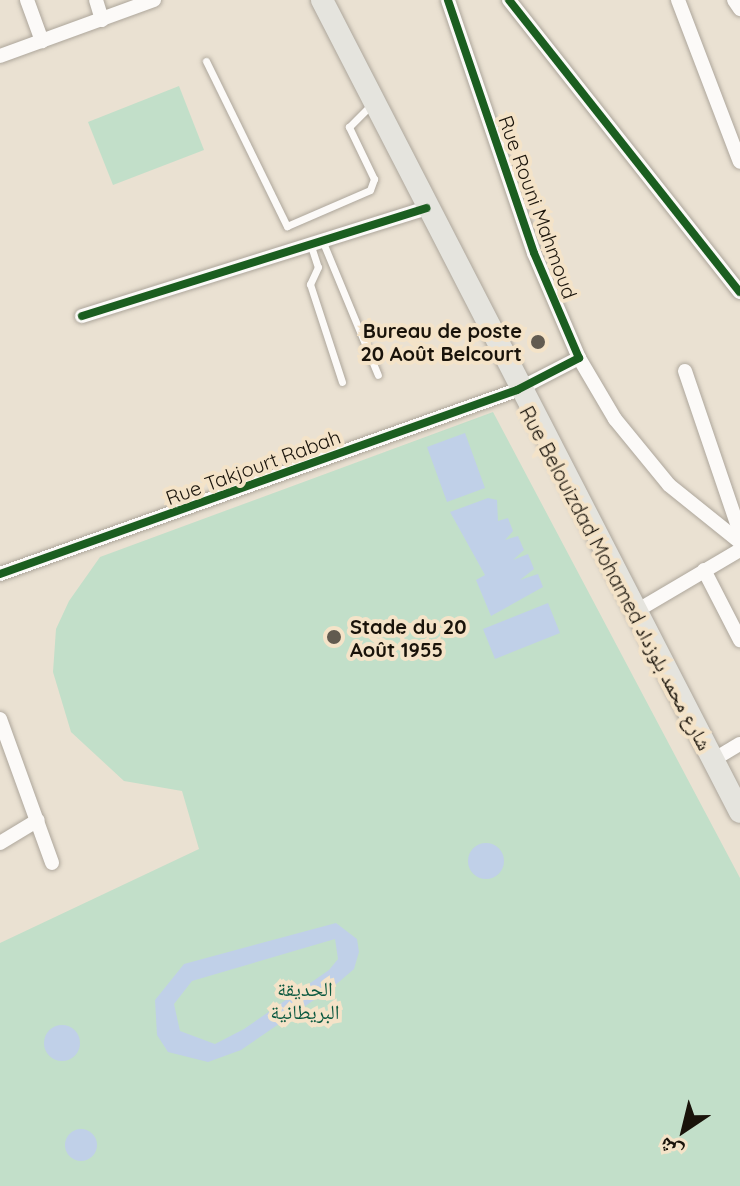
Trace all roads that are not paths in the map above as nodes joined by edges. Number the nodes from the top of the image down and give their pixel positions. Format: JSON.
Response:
{"nodes":[{"id":1,"x":27,"y":0,"type":"edge"},
{"id":2,"x":96,"y":0,"type":"edge"},
{"id":3,"x":154,"y":0,"type":"edge"},
{"id":4,"x":322,"y":0,"type":"edge"},
{"id":5,"x":448,"y":0,"type":"edge"},
{"id":6,"x":509,"y":0,"type":"edge"},
{"id":7,"x":678,"y":0,"type":"edge"},
{"id":8,"x":734,"y":0,"type":"edge"},
{"id":9,"x":740,"y":9,"type":"edge"},
{"id":10,"x":102,"y":20,"type":"junction"},
{"id":11,"x":42,"y":41,"type":"junction"},
{"id":12,"x":0,"y":56,"type":"edge"},
{"id":13,"x":206,"y":61,"type":"dead end"},
{"id":14,"x":376,"y":102,"type":"junction"},
{"id":15,"x":740,"y":162,"type":"edge"},
{"id":16,"x":426,"y":208,"type":"junction"},
{"id":17,"x":316,"y":242,"type":"junction"},
{"id":18,"x":740,"y":292,"type":"edge"},
{"id":19,"x":82,"y":316,"type":"dead end"},
{"id":20,"x":579,"y":358,"type":"junction"},
{"id":21,"x":685,"y":371,"type":"dead end"},
{"id":22,"x":378,"y":375,"type":"dead end"},
{"id":23,"x":342,"y":382,"type":"dead end"},
{"id":24,"x":517,"y":390,"type":"junction"},
{"id":25,"x":740,"y":533,"type":"edge"},
{"id":26,"x":740,"y":542,"type":"edge"},
{"id":27,"x":740,"y":550,"type":"edge"},
{"id":28,"x":704,"y":570,"type":"junction"},
{"id":29,"x":0,"y":574,"type":"edge"},
{"id":30,"x":633,"y":613,"type":"junction"},
{"id":31,"x":740,"y":640,"type":"edge"},
{"id":32,"x":0,"y":719,"type":"edge"},
{"id":33,"x":2,"y":736,"type":"edge"},
{"id":34,"x":740,"y":744,"type":"edge"},
{"id":35,"x":713,"y":760,"type":"junction"},
{"id":36,"x":740,"y":812,"type":"edge"},
{"id":37,"x":38,"y":820,"type":"junction"},
{"id":38,"x":0,"y":843,"type":"edge"},
{"id":39,"x":52,"y":863,"type":"dead end"}],
"edges":[{"from":1,"to":11,"type":"street"},
{"from":2,"to":10,"type":"street"},
{"from":3,"to":10,"type":"street"},
{"from":4,"to":14,"type":"main road","name":"Rue Belouizdad Mohamed شارع محمد بلوزداد"},
{"from":5,"to":20,"type":"street","name":"Rue Rouni Mahmoud"},
{"from":6,"to":18,"type":"street"},
{"from":7,"to":15,"type":"street"},
{"from":8,"to":9,"type":"street"},
{"from":10,"to":11,"type":"street"},
{"from":11,"to":12,"type":"street"},
{"from":13,"to":14,"type":"lane"},
{"from":14,"to":16,"type":"main road","name":"Rue Belouizdad Mohamed شارع محمد بلوزداد"},
{"from":16,"to":17,"type":"street"},
{"from":16,"to":24,"type":"main road","name":"Rue Belouizdad Mohamed شارع محمد بلوزداد"},
{"from":17,"to":19,"type":"street"},
{"from":17,"to":22,"type":"lane"},
{"from":17,"to":23,"type":"lane"},
{"from":20,"to":24,"type":"street"},
{"from":20,"to":26,"type":"street","name":"Rue Rouni Mahmoud"},
{"from":21,"to":25,"type":"street"},
{"from":24,"to":29,"type":"street","name":"Rue Takjourt Rabah"},
{"from":24,"to":30,"type":"main road","name":"Rue Belouizdad Mohamed شارع محمد بلوزداد"},
{"from":27,"to":28,"type":"street"},
{"from":28,"to":30,"type":"street"},
{"from":28,"to":31,"type":"street"},
{"from":30,"to":35,"type":"main road","name":"Rue Belouizdad Mohamed شارع محمد بلوزداد"},
{"from":32,"to":33,"type":"street"},
{"from":33,"to":37,"type":"street"},
{"from":34,"to":35,"type":"street"},
{"from":35,"to":36,"type":"main road","name":"Rue Belouizdad Mohamed شارع محمد بلوزداد"},
{"from":37,"to":38,"type":"street"},
{"from":37,"to":39,"type":"street"}]}
